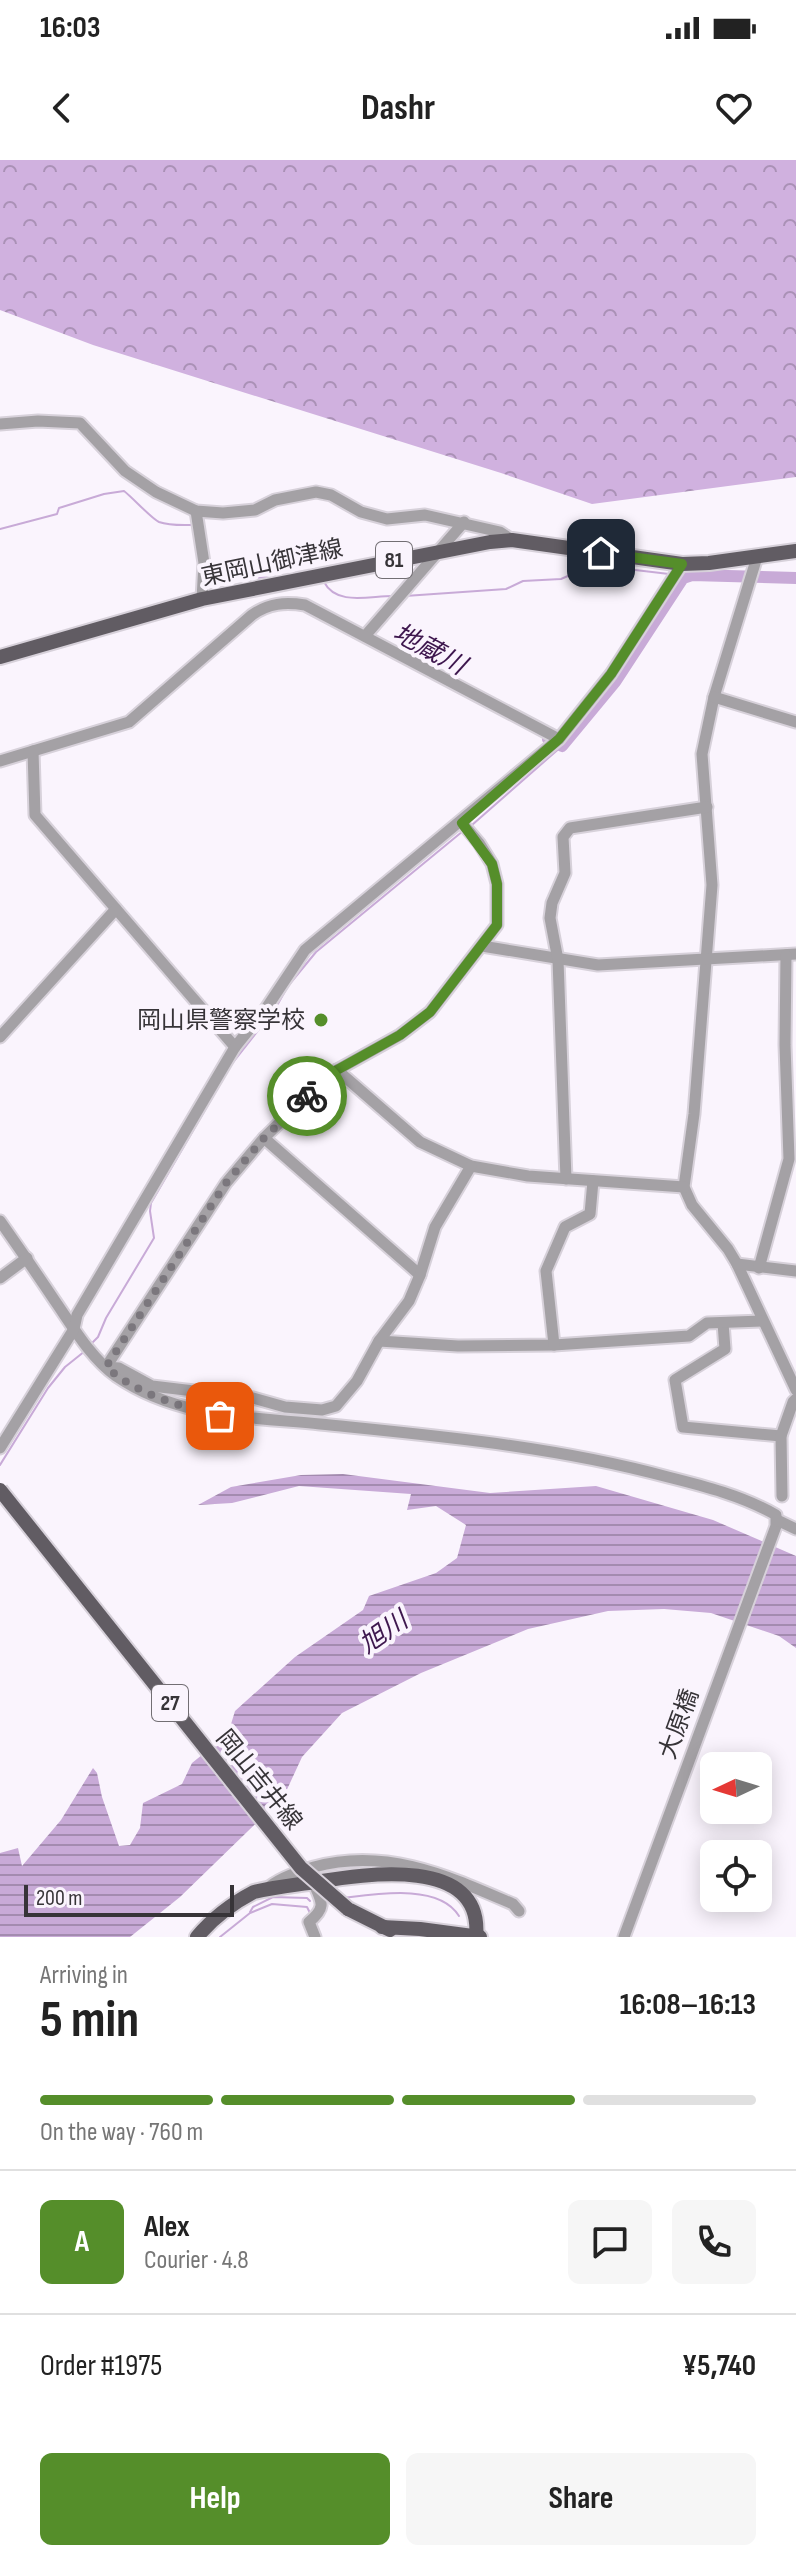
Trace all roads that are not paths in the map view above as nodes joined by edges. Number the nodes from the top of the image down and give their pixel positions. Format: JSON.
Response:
{"nodes":[{"id":1,"x":0,"y":424,"type":"edge"},
{"id":2,"x":196,"y":511,"type":"junction"},
{"id":3,"x":464,"y":522,"type":"junction"},
{"id":4,"x":512,"y":540,"type":"junction"},
{"id":5,"x":796,"y":551,"type":"edge"},
{"id":6,"x":438,"y":553,"type":"junction"},
{"id":7,"x":757,"y":557,"type":"junction"},
{"id":8,"x":682,"y":564,"type":"junction"},
{"id":9,"x":202,"y":599,"type":"junction"},
{"id":10,"x":365,"y":636,"type":"junction"},
{"id":11,"x":0,"y":657,"type":"edge"},
{"id":12,"x":714,"y":697,"type":"junction"},
{"id":13,"x":796,"y":722,"type":"edge"},
{"id":14,"x":559,"y":739,"type":"junction"},
{"id":15,"x":33,"y":751,"type":"junction"},
{"id":16,"x":0,"y":761,"type":"edge"},
{"id":17,"x":707,"y":807,"type":"junction"},
{"id":18,"x":462,"y":823,"type":"junction"},
{"id":19,"x":116,"y":909,"type":"junction"},
{"id":20,"x":482,"y":946,"type":"junction"},
{"id":21,"x":791,"y":954,"type":"edge"},
{"id":22,"x":558,"y":960,"type":"junction"},
{"id":23,"x":707,"y":960,"type":"junction"},
{"id":24,"x":0,"y":1037,"type":"edge"},
{"id":25,"x":235,"y":1047,"type":"junction"},
{"id":26,"x":337,"y":1070,"type":"junction"},
{"id":27,"x":264,"y":1138,"type":"junction"},
{"id":28,"x":471,"y":1166,"type":"junction"},
{"id":29,"x":566,"y":1179,"type":"junction"},
{"id":30,"x":593,"y":1181,"type":"junction"},
{"id":31,"x":684,"y":1187,"type":"junction"},
{"id":32,"x":0,"y":1221,"type":"edge"},
{"id":33,"x":27,"y":1258,"type":"junction"},
{"id":34,"x":737,"y":1264,"type":"junction"},
{"id":35,"x":759,"y":1268,"type":"junction"},
{"id":36,"x":796,"y":1271,"type":"edge"},
{"id":37,"x":420,"y":1275,"type":"junction"},
{"id":38,"x":0,"y":1278,"type":"edge"},
{"id":39,"x":762,"y":1321,"type":"junction"},
{"id":40,"x":723,"y":1323,"type":"junction"},
{"id":41,"x":77,"y":1333,"type":"junction"},
{"id":42,"x":379,"y":1341,"type":"junction"},
{"id":43,"x":554,"y":1345,"type":"junction"},
{"id":44,"x":106,"y":1367,"type":"junction"},
{"id":45,"x":796,"y":1390,"type":"edge"},
{"id":46,"x":796,"y":1399,"type":"edge"},
{"id":47,"x":781,"y":1436,"type":"junction"},
{"id":48,"x":0,"y":1448,"type":"edge"},
{"id":49,"x":0,"y":1490,"type":"edge"},
{"id":50,"x":782,"y":1496,"type":"dead end"},
{"id":51,"x":796,"y":1520,"type":"edge"},
{"id":52,"x":777,"y":1523,"type":"junction"},
{"id":53,"x":796,"y":1529,"type":"edge"},
{"id":54,"x":313,"y":1882,"type":"junction"},
{"id":55,"x":265,"y":1889,"type":"junction"},
{"id":56,"x":519,"y":1911,"type":"dead end"},
{"id":57,"x":382,"y":1927,"type":"junction"},
{"id":58,"x":197,"y":1937,"type":"edge"},
{"id":59,"x":315,"y":1937,"type":"edge"},
{"id":60,"x":405,"y":1937,"type":"edge"},
{"id":61,"x":477,"y":1937,"type":"edge"},
{"id":62,"x":624,"y":1937,"type":"edge"}],
"edges":[{"from":1,"to":2,"type":"street"},
{"from":2,"to":3,"type":"street"},
{"from":2,"to":9,"type":"street"},
{"from":3,"to":4,"type":"street"},
{"from":3,"to":6,"type":"street"},
{"from":4,"to":6,"type":"main road","name":"東岡山御津線","number":"81"},
{"from":4,"to":8,"type":"main road","name":"東岡山御津線","number":"81"},
{"from":5,"to":7,"type":"main road","name":"東岡山御津線","number":"81"},
{"from":6,"to":9,"type":"main road","name":"東岡山御津線","number":"81"},
{"from":6,"to":10,"type":"street"},
{"from":7,"to":8,"type":"main road","name":"東岡山御津線","number":"81"},
{"from":7,"to":12,"type":"street"},
{"from":8,"to":14,"type":"street"},
{"from":9,"to":11,"type":"main road","name":"東岡山御津線","number":"81"},
{"from":10,"to":14,"type":"street"},
{"from":10,"to":15,"type":"street"},
{"from":12,"to":13,"type":"street"},
{"from":12,"to":17,"type":"street"},
{"from":14,"to":18,"type":"street"},
{"from":15,"to":16,"type":"street"},
{"from":15,"to":19,"type":"street"},
{"from":17,"to":22,"type":"street"},
{"from":17,"to":23,"type":"street"},
{"from":18,"to":20,"type":"street"},
{"from":18,"to":25,"type":"street"},
{"from":19,"to":24,"type":"street"},
{"from":19,"to":25,"type":"street"},
{"from":20,"to":22,"type":"street"},
{"from":20,"to":26,"type":"street"},
{"from":21,"to":23,"type":"street"},
{"from":21,"to":35,"type":"street"},
{"from":22,"to":23,"type":"street"},
{"from":22,"to":29,"type":"street"},
{"from":23,"to":31,"type":"street"},
{"from":25,"to":41,"type":"street"},
{"from":26,"to":27,"type":"street"},
{"from":26,"to":28,"type":"street"},
{"from":27,"to":37,"type":"street"},
{"from":27,"to":44,"type":"street"},
{"from":28,"to":29,"type":"street"},
{"from":28,"to":37,"type":"street"},
{"from":29,"to":30,"type":"street"},
{"from":30,"to":31,"type":"street"},
{"from":30,"to":43,"type":"street"},
{"from":31,"to":34,"type":"street"},
{"from":32,"to":33,"type":"street"},
{"from":33,"to":38,"type":"street"},
{"from":33,"to":41,"type":"street"},
{"from":34,"to":35,"type":"street"},
{"from":34,"to":39,"type":"street"},
{"from":35,"to":36,"type":"street"},
{"from":37,"to":42,"type":"street"},
{"from":39,"to":40,"type":"street"},
{"from":39,"to":45,"type":"street"},
{"from":40,"to":43,"type":"street"},
{"from":40,"to":47,"type":"street"},
{"from":41,"to":44,"type":"street"},
{"from":41,"to":48,"type":"street"},
{"from":42,"to":43,"type":"street"},
{"from":42,"to":44,"type":"street"},
{"from":44,"to":52,"type":"street"},
{"from":46,"to":47,"type":"street"},
{"from":47,"to":50,"type":"street"},
{"from":49,"to":57,"type":"main road","name":"岡山吉井線","number":"27","bridge":true},
{"from":51,"to":52,"type":"street"},
{"from":52,"to":53,"type":"street"},
{"from":52,"to":62,"type":"street","name":"大原橋"},
{"from":54,"to":55,"type":"main road"},
{"from":54,"to":59,"type":"street"},
{"from":54,"to":61,"type":"main road"},
{"from":55,"to":56,"type":"street"},
{"from":55,"to":58,"type":"main road"},
{"from":57,"to":60,"type":"main road","name":"岡山吉井線","number":"27"},
{"from":57,"to":61,"type":"main road","name":"岡山吉井線","number":"27"}]}
